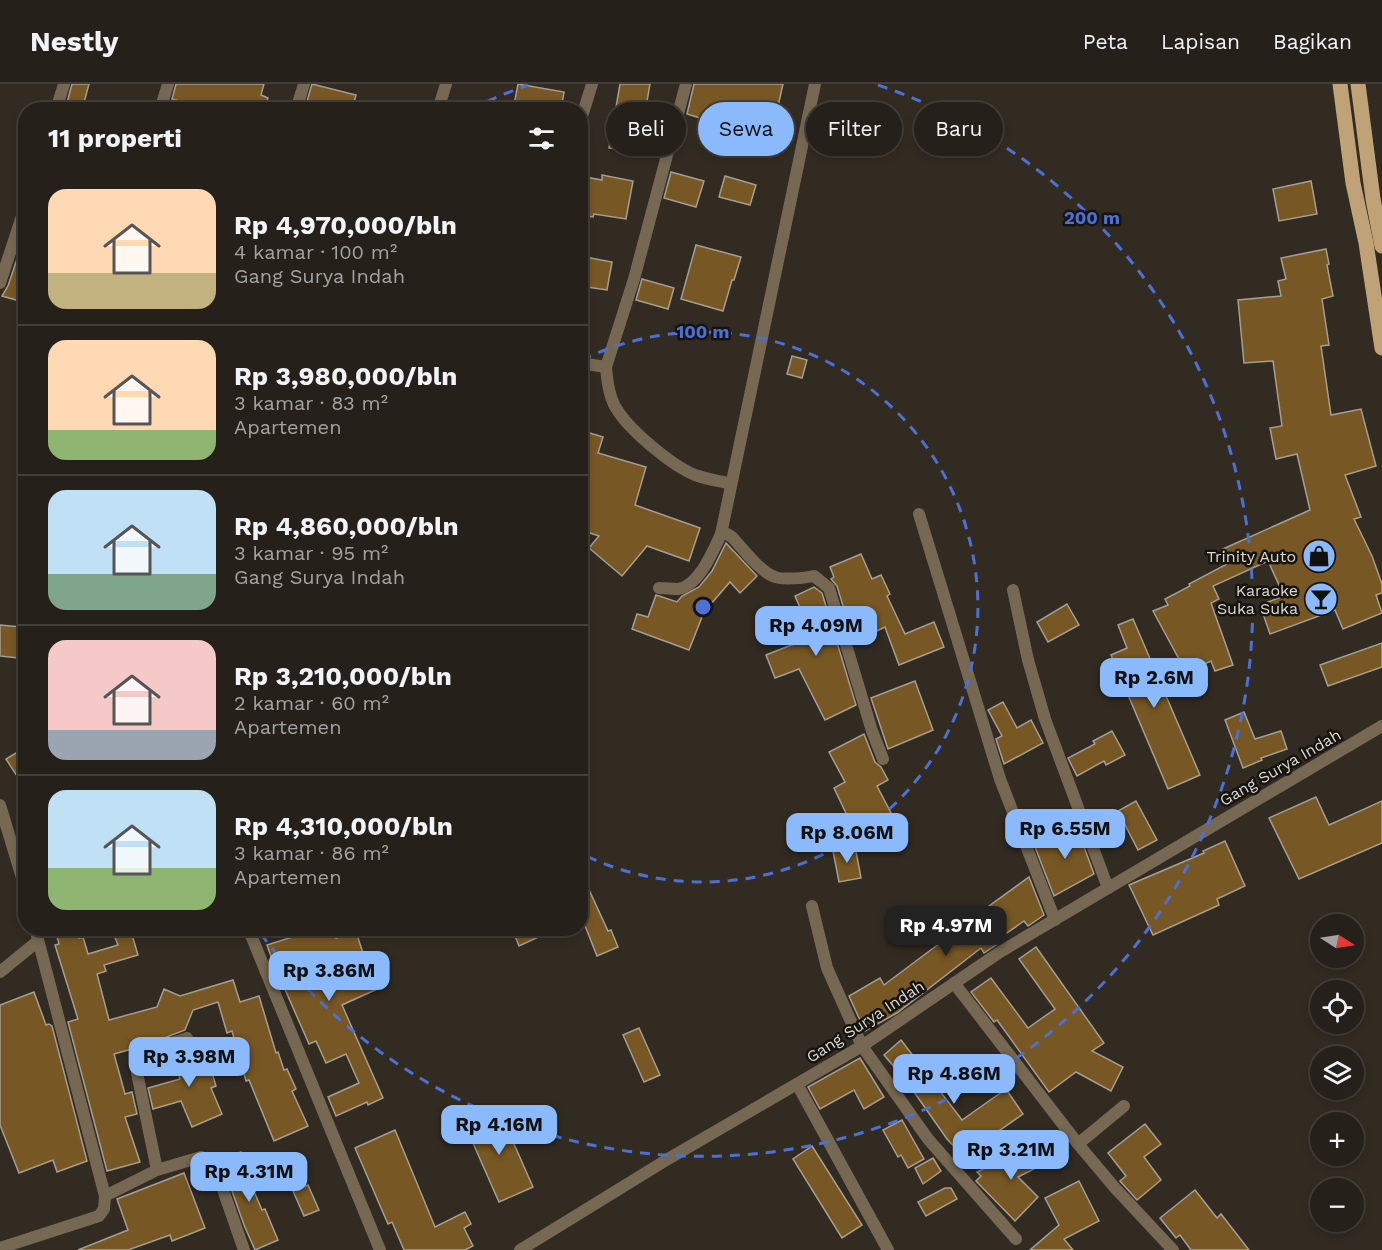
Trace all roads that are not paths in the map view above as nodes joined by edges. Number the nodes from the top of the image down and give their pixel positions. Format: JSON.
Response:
{"nodes":[{"id":1,"x":64,"y":84,"type":"edge"},
{"id":2,"x":168,"y":84,"type":"edge"},
{"id":3,"x":304,"y":84,"type":"edge"},
{"id":4,"x":446,"y":84,"type":"edge"},
{"id":5,"x":592,"y":84,"type":"edge"},
{"id":6,"x":686,"y":84,"type":"edge"},
{"id":7,"x":816,"y":84,"type":"edge"},
{"id":8,"x":1340,"y":84,"type":"edge"},
{"id":9,"x":1358,"y":84,"type":"edge"},
{"id":10,"x":58,"y":102,"type":"edge"},
{"id":11,"x":162,"y":102,"type":"edge"},
{"id":12,"x":298,"y":102,"type":"edge"},
{"id":13,"x":440,"y":102,"type":"edge"},
{"id":14,"x":586,"y":102,"type":"edge"},
{"id":15,"x":1370,"y":180,"type":"junction"},
{"id":16,"x":1353,"y":183,"type":"junction"},
{"id":17,"x":18,"y":229,"type":"edge"},
{"id":18,"x":1382,"y":246,"type":"edge"},
{"id":19,"x":0,"y":284,"type":"edge"},
{"id":20,"x":1382,"y":348,"type":"edge"},
{"id":21,"x":588,"y":364,"type":"edge"},
{"id":22,"x":606,"y":367,"type":"junction"},
{"id":23,"x":731,"y":484,"type":"junction"},
{"id":24,"x":919,"y":514,"type":"dead end"},
{"id":25,"x":721,"y":534,"type":"junction"},
{"id":26,"x":659,"y":588,"type":"dead end"},
{"id":27,"x":1013,"y":590,"type":"dead end"},
{"id":28,"x":1382,"y":726,"type":"edge"},
{"id":29,"x":883,"y":759,"type":"dead end"},
{"id":30,"x":0,"y":806,"type":"edge"},
{"id":31,"x":4,"y":831,"type":"edge"},
{"id":32,"x":18,"y":869,"type":"edge"},
{"id":33,"x":1108,"y":888,"type":"junction"},
{"id":34,"x":812,"y":906,"type":"dead end"},
{"id":35,"x":1055,"y":920,"type":"junction"},
{"id":36,"x":36,"y":936,"type":"edge"},
{"id":37,"x":251,"y":936,"type":"edge"},
{"id":38,"x":38,"y":941,"type":"junction"},
{"id":39,"x":0,"y":972,"type":"edge"},
{"id":40,"x":954,"y":983,"type":"junction"},
{"id":41,"x":187,"y":1038,"type":"dead end"},
{"id":42,"x":862,"y":1046,"type":"junction"},
{"id":43,"x":797,"y":1084,"type":"junction"},
{"id":44,"x":1124,"y":1106,"type":"dead end"},
{"id":45,"x":1078,"y":1143,"type":"junction"},
{"id":46,"x":157,"y":1170,"type":"junction"},
{"id":47,"x":105,"y":1196,"type":"junction"},
{"id":48,"x":1016,"y":1239,"type":"dead end"},
{"id":49,"x":0,"y":1248,"type":"edge"},
{"id":50,"x":244,"y":1250,"type":"edge"},
{"id":51,"x":380,"y":1250,"type":"edge"},
{"id":52,"x":520,"y":1250,"type":"edge"},
{"id":53,"x":888,"y":1250,"type":"edge"},
{"id":54,"x":1173,"y":1250,"type":"edge"}],
"edges":[{"from":1,"to":10,"type":"street"},
{"from":2,"to":11,"type":"street"},
{"from":3,"to":12,"type":"street"},
{"from":4,"to":13,"type":"street"},
{"from":5,"to":14,"type":"street"},
{"from":6,"to":22,"type":"street"},
{"from":7,"to":23,"type":"street"},
{"from":8,"to":16,"type":"main road"},
{"from":9,"to":15,"type":"main road"},
{"from":15,"to":16,"type":"main road"},
{"from":15,"to":18,"type":"main road"},
{"from":16,"to":20,"type":"main road"},
{"from":17,"to":19,"type":"street"},
{"from":21,"to":22,"type":"street"},
{"from":22,"to":23,"type":"street"},
{"from":23,"to":25,"type":"street"},
{"from":24,"to":35,"type":"street"},
{"from":25,"to":26,"type":"street"},
{"from":25,"to":29,"type":"street"},
{"from":27,"to":33,"type":"street"},
{"from":28,"to":33,"type":"street","name":"Gang Surya Indah"},
{"from":30,"to":31,"type":"street"},
{"from":31,"to":32,"type":"street"},
{"from":33,"to":35,"type":"street","name":"Gang Surya Indah"},
{"from":34,"to":42,"type":"street"},
{"from":35,"to":40,"type":"street","name":"Gang Surya Indah"},
{"from":36,"to":38,"type":"street"},
{"from":37,"to":51,"type":"street"},
{"from":38,"to":39,"type":"street"},
{"from":38,"to":47,"type":"street"},
{"from":40,"to":42,"type":"street","name":"Gang Surya Indah"},
{"from":40,"to":45,"type":"street"},
{"from":41,"to":46,"type":"street"},
{"from":42,"to":43,"type":"street","name":"Gang Surya Indah"},
{"from":42,"to":48,"type":"street"},
{"from":43,"to":52,"type":"street","name":"Gang Surya Indah"},
{"from":43,"to":53,"type":"street"},
{"from":44,"to":45,"type":"street"},
{"from":45,"to":54,"type":"street"},
{"from":46,"to":47,"type":"street"},
{"from":46,"to":50,"type":"street"},
{"from":47,"to":49,"type":"street"}]}
